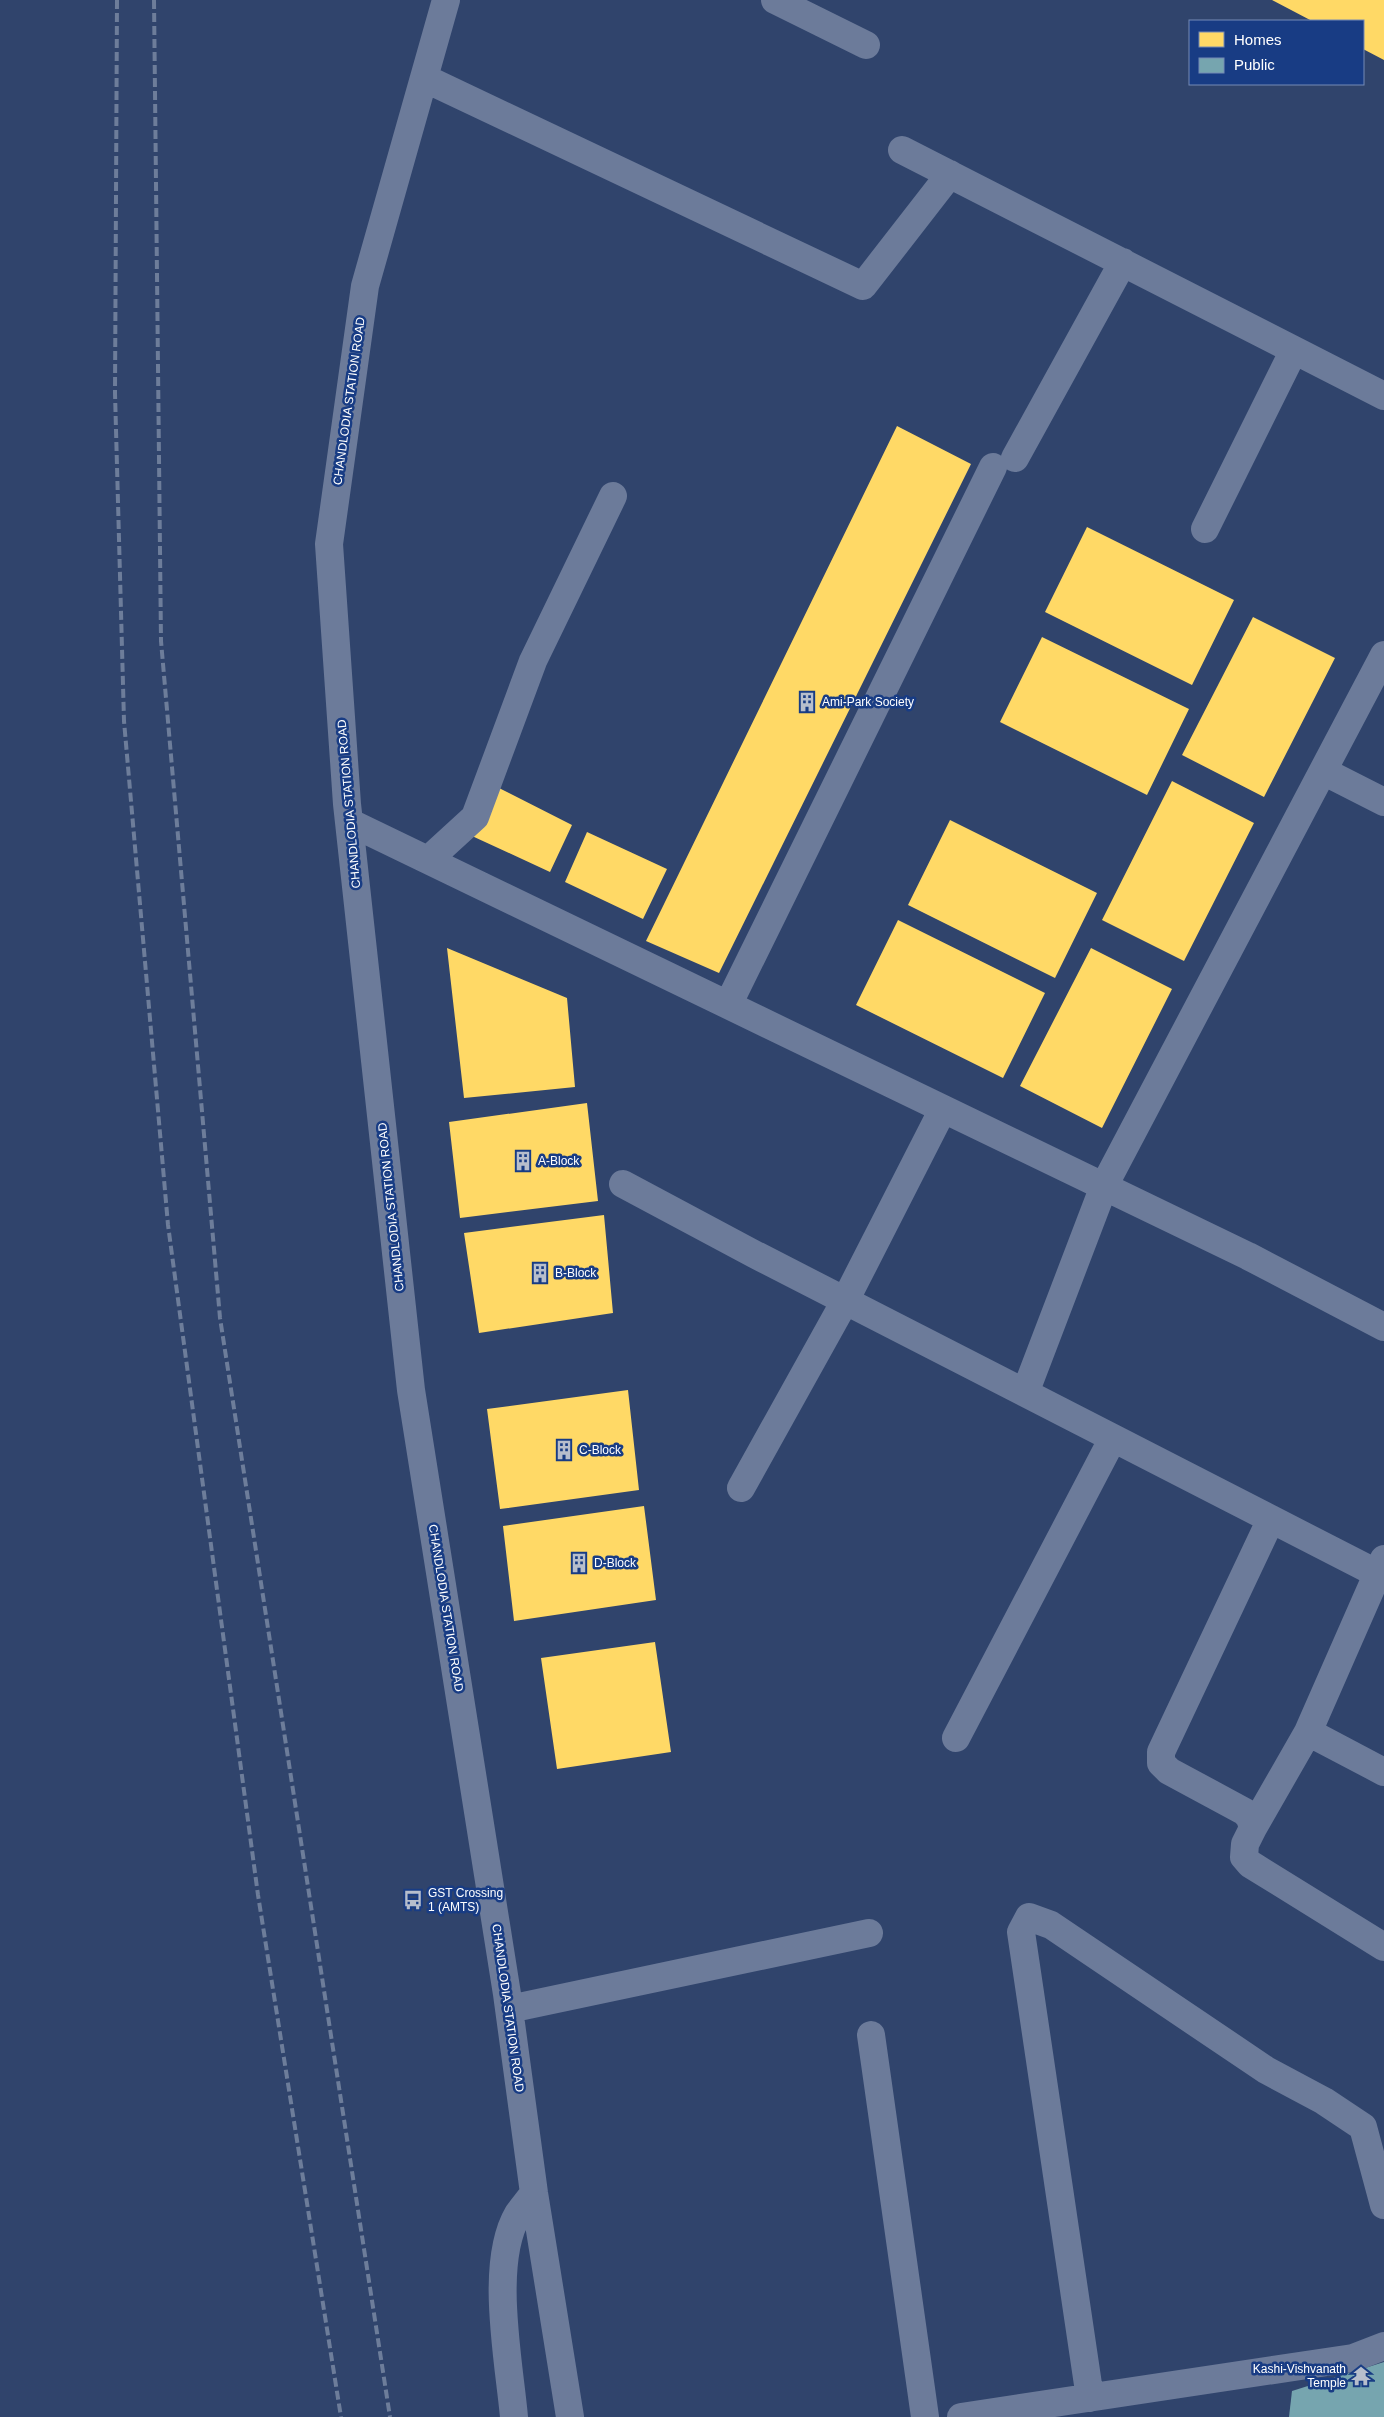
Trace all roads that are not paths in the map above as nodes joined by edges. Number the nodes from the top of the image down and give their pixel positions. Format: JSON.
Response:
{"nodes":[{"id":1,"x":446,"y":0,"type":"edge"},
{"id":2,"x":775,"y":0,"type":"edge"},
{"id":3,"x":866,"y":44,"type":"dead end"},
{"id":4,"x":424,"y":78,"type":"junction"},
{"id":5,"x":902,"y":150,"type":"dead end"},
{"id":6,"x":950,"y":174,"type":"junction"},
{"id":7,"x":1123,"y":262,"type":"junction"},
{"id":8,"x":1294,"y":350,"type":"junction"},
{"id":9,"x":1384,"y":396,"type":"edge"},
{"id":10,"x":613,"y":496,"type":"dead end"},
{"id":11,"x":1205,"y":529,"type":"dead end"},
{"id":12,"x":1384,"y":655,"type":"edge"},
{"id":13,"x":1323,"y":771,"type":"junction"},
{"id":14,"x":1384,"y":802,"type":"edge"},
{"id":15,"x":349,"y":822,"type":"junction"},
{"id":16,"x":428,"y":860,"type":"junction"},
{"id":17,"x":728,"y":1005,"type":"junction"},
{"id":18,"x":943,"y":1109,"type":"junction"},
{"id":19,"x":623,"y":1184,"type":"dead end"},
{"id":20,"x":1104,"y":1186,"type":"junction"},
{"id":21,"x":845,"y":1301,"type":"junction"},
{"id":22,"x":1384,"y":1327,"type":"edge"},
{"id":23,"x":1024,"y":1393,"type":"junction"},
{"id":24,"x":1113,"y":1438,"type":"junction"},
{"id":25,"x":741,"y":1488,"type":"dead end"},
{"id":26,"x":1271,"y":1519,"type":"junction"},
{"id":27,"x":1382,"y":1570,"type":"edge"},
{"id":28,"x":1308,"y":1732,"type":"junction"},
{"id":29,"x":956,"y":1738,"type":"dead end"},
{"id":30,"x":1384,"y":1772,"type":"edge"},
{"id":31,"x":1253,"y":1828,"type":"junction"},
{"id":32,"x":869,"y":1933,"type":"dead end"},
{"id":33,"x":1384,"y":1948,"type":"edge"},
{"id":34,"x":509,"y":2009,"type":"junction"},
{"id":35,"x":871,"y":2034,"type":"dead end"},
{"id":36,"x":534,"y":2193,"type":"junction"},
{"id":37,"x":1384,"y":2205,"type":"edge"},
{"id":38,"x":1384,"y":2346,"type":"edge"},
{"id":39,"x":1090,"y":2398,"type":"junction"},
{"id":40,"x":514,"y":2417,"type":"edge"},
{"id":41,"x":570,"y":2417,"type":"edge"},
{"id":42,"x":925,"y":2417,"type":"edge"},
{"id":43,"x":961,"y":2417,"type":"edge"}],
"edges":[{"from":1,"to":4,"type":"street","name":"CHANDLODIA STATION ROAD"},
{"from":2,"to":3,"type":"street"},
{"from":4,"to":6,"type":"street"},
{"from":4,"to":15,"type":"street","name":"CHANDLODIA STATION ROAD"},
{"from":5,"to":6,"type":"street"},
{"from":6,"to":7,"type":"street"},
{"from":7,"to":8,"type":"street"},
{"from":7,"to":17,"type":"street"},
{"from":8,"to":9,"type":"street"},
{"from":8,"to":11,"type":"street"},
{"from":10,"to":16,"type":"street"},
{"from":12,"to":13,"type":"street"},
{"from":13,"to":14,"type":"street"},
{"from":13,"to":20,"type":"street"},
{"from":15,"to":16,"type":"street"},
{"from":15,"to":34,"type":"street","name":"CHANDLODIA STATION ROAD"},
{"from":16,"to":17,"type":"street"},
{"from":17,"to":18,"type":"street"},
{"from":18,"to":20,"type":"street"},
{"from":18,"to":21,"type":"street"},
{"from":19,"to":21,"type":"street"},
{"from":20,"to":22,"type":"street"},
{"from":20,"to":23,"type":"street"},
{"from":21,"to":23,"type":"street"},
{"from":21,"to":25,"type":"street"},
{"from":23,"to":24,"type":"street"},
{"from":24,"to":26,"type":"street"},
{"from":24,"to":29,"type":"street"},
{"from":26,"to":27,"type":"street"},
{"from":26,"to":31,"type":"street"},
{"from":27,"to":28,"type":"street"},
{"from":28,"to":30,"type":"street"},
{"from":28,"to":31,"type":"street"},
{"from":31,"to":33,"type":"street"},
{"from":32,"to":34,"type":"street"},
{"from":34,"to":36,"type":"street","name":"CHANDLODIA STATION ROAD"},
{"from":35,"to":42,"type":"street"},
{"from":36,"to":40,"type":"street"},
{"from":36,"to":41,"type":"street","name":"CHANDLODIA STATION ROAD"},
{"from":37,"to":39,"type":"street"},
{"from":38,"to":39,"type":"street"},
{"from":39,"to":43,"type":"street"}]}
